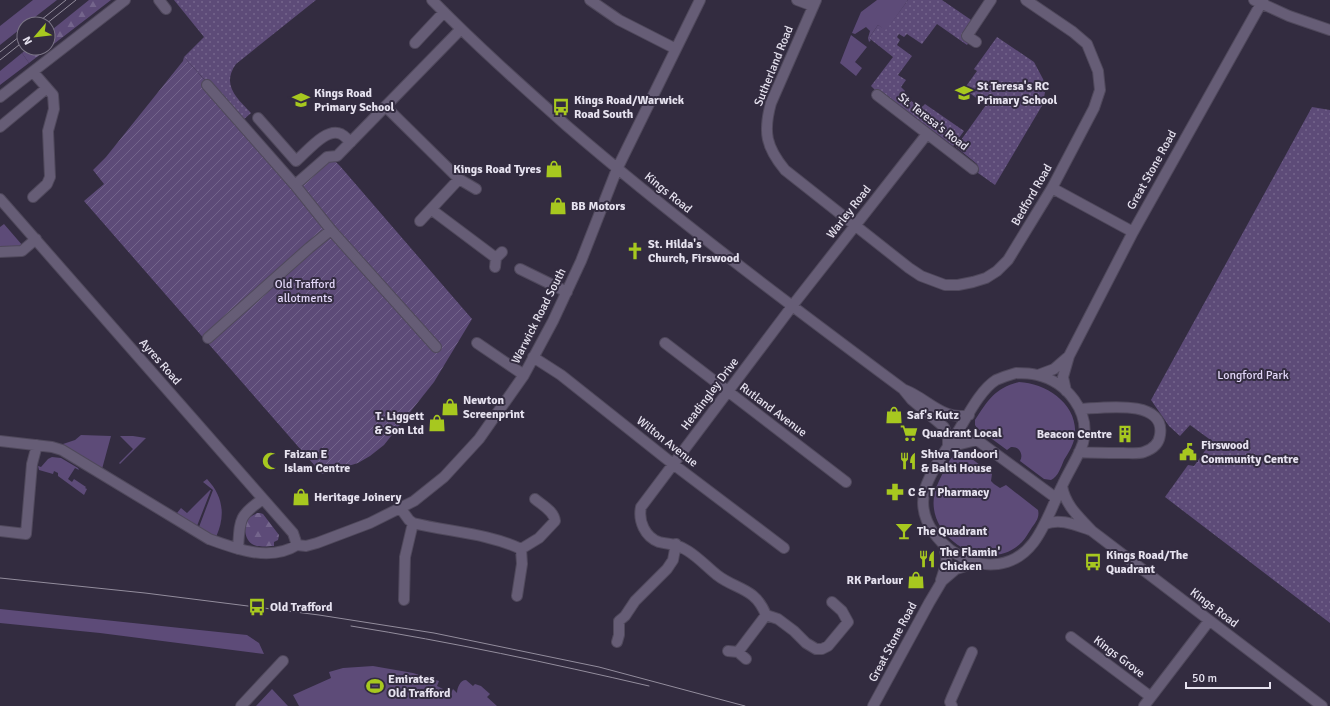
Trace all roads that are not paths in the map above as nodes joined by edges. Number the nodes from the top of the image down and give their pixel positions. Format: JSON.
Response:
{"nodes":[{"id":1,"x":125,"y":0,"type":"edge"},
{"id":2,"x":159,"y":0,"type":"edge"},
{"id":3,"x":432,"y":0,"type":"edge"},
{"id":4,"x":590,"y":0,"type":"edge"},
{"id":5,"x":700,"y":0,"type":"edge"},
{"id":6,"x":798,"y":0,"type":"edge"},
{"id":7,"x":991,"y":0,"type":"edge"},
{"id":8,"x":1026,"y":0,"type":"edge"},
{"id":9,"x":1259,"y":1,"type":"edge"},
{"id":10,"x":814,"y":3,"type":"edge"},
{"id":11,"x":166,"y":9,"type":"dead end"},
{"id":12,"x":444,"y":12,"type":"junction"},
{"id":13,"x":461,"y":29,"type":"junction"},
{"id":14,"x":1330,"y":30,"type":"edge"},
{"id":15,"x":976,"y":42,"type":"dead end"},
{"id":16,"x":414,"y":44,"type":"dead end"},
{"id":17,"x":676,"y":49,"type":"junction"},
{"id":18,"x":33,"y":72,"type":"junction"},
{"id":19,"x":207,"y":85,"type":"dead end"},
{"id":20,"x":47,"y":88,"type":"junction"},
{"id":21,"x":877,"y":95,"type":"dead end"},
{"id":22,"x":0,"y":97,"type":"edge"},
{"id":23,"x":386,"y":107,"type":"junction"},
{"id":24,"x":258,"y":118,"type":"dead end"},
{"id":25,"x":0,"y":127,"type":"edge"},
{"id":26,"x":927,"y":134,"type":"junction"},
{"id":27,"x":351,"y":142,"type":"junction"},
{"id":28,"x":617,"y":169,"type":"junction"},
{"id":29,"x":972,"y":169,"type":"dead end"},
{"id":30,"x":459,"y":179,"type":"junction"},
{"id":31,"x":295,"y":185,"type":"junction"},
{"id":32,"x":1052,"y":188,"type":"junction"},
{"id":33,"x":476,"y":189,"type":"dead end"},
{"id":34,"x":33,"y":197,"type":"dead end"},
{"id":35,"x":0,"y":199,"type":"edge"},
{"id":36,"x":432,"y":210,"type":"junction"},
{"id":37,"x":420,"y":221,"type":"dead end"},
{"id":38,"x":854,"y":225,"type":"junction"},
{"id":39,"x":331,"y":230,"type":"junction"},
{"id":40,"x":1133,"y":232,"type":"junction"},
{"id":41,"x":36,"y":239,"type":"junction"},
{"id":42,"x":0,"y":252,"type":"edge"},
{"id":43,"x":498,"y":259,"type":"dead end"},
{"id":44,"x":520,"y":268,"type":"dead end"},
{"id":45,"x":567,"y":292,"type":"junction"},
{"id":46,"x":791,"y":306,"type":"junction"},
{"id":47,"x":208,"y":338,"type":"dead end"},
{"id":48,"x":477,"y":343,"type":"dead end"},
{"id":49,"x":666,"y":343,"type":"dead end"},
{"id":50,"x":436,"y":346,"type":"dead end"},
{"id":51,"x":1069,"y":356,"type":"junction"},
{"id":52,"x":534,"y":357,"type":"junction"},
{"id":53,"x":524,"y":375,"type":"junction"},
{"id":54,"x":1038,"y":375,"type":"junction"},
{"id":55,"x":903,"y":389,"type":"junction"},
{"id":56,"x":1066,"y":391,"type":"junction"},
{"id":57,"x":728,"y":392,"type":"junction"},
{"id":58,"x":1081,"y":409,"type":"junction"},
{"id":59,"x":969,"y":415,"type":"junction"},
{"id":60,"x":0,"y":442,"type":"edge"},
{"id":61,"x":37,"y":445,"type":"junction"},
{"id":62,"x":948,"y":447,"type":"junction"},
{"id":63,"x":1079,"y":452,"type":"junction"},
{"id":64,"x":673,"y":464,"type":"junction"},
{"id":65,"x":846,"y":482,"type":"dead end"},
{"id":66,"x":1062,"y":486,"type":"junction"},
{"id":67,"x":1056,"y":498,"type":"junction"},
{"id":68,"x":263,"y":499,"type":"junction"},
{"id":69,"x":535,"y":499,"type":"dead end"},
{"id":70,"x":401,"y":508,"type":"junction"},
{"id":71,"x":413,"y":523,"type":"junction"},
{"id":72,"x":1045,"y":524,"type":"junction"},
{"id":73,"x":1092,"y":530,"type":"junction"},
{"id":74,"x":0,"y":531,"type":"edge"},
{"id":75,"x":676,"y":544,"type":"junction"},
{"id":76,"x":943,"y":544,"type":"junction"},
{"id":77,"x":297,"y":545,"type":"junction"},
{"id":78,"x":784,"y":548,"type":"dead end"},
{"id":79,"x":238,"y":549,"type":"junction"},
{"id":80,"x":521,"y":549,"type":"junction"},
{"id":81,"x":975,"y":563,"type":"junction"},
{"id":82,"x":936,"y":591,"type":"junction"},
{"id":83,"x":517,"y":596,"type":"dead end"},
{"id":84,"x":404,"y":600,"type":"dead end"},
{"id":85,"x":832,"y":602,"type":"dead end"},
{"id":86,"x":766,"y":615,"type":"junction"},
{"id":87,"x":1209,"y":620,"type":"junction"},
{"id":88,"x":1071,"y":637,"type":"dead end"},
{"id":89,"x":617,"y":642,"type":"dead end"},
{"id":90,"x":972,"y":652,"type":"dead end"},
{"id":91,"x":746,"y":659,"type":"dead end"},
{"id":92,"x":283,"y":661,"type":"dead end"},
{"id":93,"x":1151,"y":697,"type":"junction"},
{"id":94,"x":241,"y":706,"type":"edge"},
{"id":95,"x":873,"y":706,"type":"edge"},
{"id":96,"x":952,"y":706,"type":"edge"},
{"id":97,"x":1144,"y":706,"type":"edge"},
{"id":98,"x":1322,"y":706,"type":"edge"}],
"edges":[{"from":1,"to":18,"type":"street"},
{"from":2,"to":11,"type":"street"},
{"from":3,"to":12,"type":"street","name":"Kings Road"},
{"from":4,"to":17,"type":"street"},
{"from":5,"to":17,"type":"street","name":"Warwick Road South"},
{"from":6,"to":10,"type":"street"},
{"from":7,"to":15,"type":"street"},
{"from":8,"to":32,"type":"street","name":"Bedford Road"},
{"from":9,"to":14,"type":"street"},
{"from":9,"to":40,"type":"street","name":"Great Stone Road"},
{"from":10,"to":38,"type":"street","name":"Sutherland Road"},
{"from":12,"to":13,"type":"street","name":"Kings Road"},
{"from":12,"to":16,"type":"street"},
{"from":13,"to":23,"type":"street"},
{"from":13,"to":28,"type":"street","name":"Kings Road"},
{"from":17,"to":28,"type":"street","name":"Warwick Road South"},
{"from":18,"to":20,"type":"street"},
{"from":18,"to":22,"type":"street"},
{"from":19,"to":31,"type":"street"},
{"from":20,"to":25,"type":"street"},
{"from":20,"to":34,"type":"street"},
{"from":21,"to":26,"type":"street","name":"St. Teresa's Road"},
{"from":23,"to":27,"type":"street"},
{"from":23,"to":30,"type":"street"},
{"from":24,"to":27,"type":"street"},
{"from":26,"to":29,"type":"street","name":"St. Teresa's Road"},
{"from":26,"to":38,"type":"street","name":"Warley Road"},
{"from":27,"to":31,"type":"street"},
{"from":28,"to":45,"type":"street","name":"Warwick Road South"},
{"from":28,"to":46,"type":"street","name":"Kings Road"},
{"from":30,"to":33,"type":"street"},
{"from":30,"to":36,"type":"street"},
{"from":31,"to":39,"type":"street"},
{"from":32,"to":38,"type":"street","name":"Bedford Road"},
{"from":32,"to":40,"type":"street"},
{"from":35,"to":41,"type":"street","name":"Ayres Road"},
{"from":36,"to":37,"type":"street"},
{"from":36,"to":43,"type":"street"},
{"from":38,"to":46,"type":"street","name":"Warley Road"},
{"from":39,"to":47,"type":"street"},
{"from":39,"to":50,"type":"street"},
{"from":40,"to":51,"type":"street","name":"Great Stone Road"},
{"from":41,"to":42,"type":"street"},
{"from":41,"to":68,"type":"street","name":"Ayres Road"},
{"from":44,"to":45,"type":"street"},
{"from":45,"to":52,"type":"street","name":"Warwick Road South"},
{"from":46,"to":55,"type":"street","name":"Kings Road"},
{"from":46,"to":57,"type":"street","name":"Headingley Drive"},
{"from":48,"to":53,"type":"street"},
{"from":49,"to":57,"type":"street","name":"Rutland Avenue"},
{"from":51,"to":54,"type":"street","name":"Great Stone Road"},
{"from":51,"to":56,"type":"street","name":"Great Stone Road"},
{"from":52,"to":53,"type":"street","name":"Warwick Road South"},
{"from":52,"to":64,"type":"street","name":"Wilton Avenue"},
{"from":53,"to":70,"type":"street","name":"Warwick Road South"},
{"from":54,"to":56,"type":"street"},
{"from":54,"to":59,"type":"street"},
{"from":55,"to":59,"type":"street","name":"Kings Road"},
{"from":55,"to":62,"type":"street","name":"Kings Road"},
{"from":56,"to":58,"type":"street"},
{"from":57,"to":64,"type":"street","name":"Headingley Drive"},
{"from":57,"to":65,"type":"street","name":"Rutland Avenue"},
{"from":58,"to":63,"type":"street"},
{"from":58,"to":63,"type":"street"},
{"from":59,"to":62,"type":"street"},
{"from":60,"to":61,"type":"street","name":"Warwick Road South"},
{"from":61,"to":74,"type":"street"},
{"from":61,"to":79,"type":"street","name":"Warwick Road South"},
{"from":62,"to":67,"type":"street"},
{"from":62,"to":76,"type":"street"},
{"from":63,"to":66,"type":"street"},
{"from":64,"to":75,"type":"street","name":"Headingley Drive"},
{"from":64,"to":78,"type":"street","name":"Wilton Avenue"},
{"from":66,"to":67,"type":"street"},
{"from":66,"to":73,"type":"street","name":"Kings Road"},
{"from":67,"to":72,"type":"street"},
{"from":68,"to":77,"type":"street","name":"Ayres Road"},
{"from":68,"to":79,"type":"street"},
{"from":69,"to":80,"type":"street"},
{"from":70,"to":71,"type":"street"},
{"from":70,"to":77,"type":"street","name":"Warwick Road South"},
{"from":71,"to":80,"type":"street"},
{"from":71,"to":84,"type":"street"},
{"from":72,"to":73,"type":"street","name":"Kings Road"},
{"from":72,"to":81,"type":"street"},
{"from":73,"to":87,"type":"street","name":"Kings Road"},
{"from":75,"to":86,"type":"street","name":"Headingley Drive"},
{"from":75,"to":89,"type":"street"},
{"from":76,"to":81,"type":"street"},
{"from":76,"to":82,"type":"street","name":"Great Stone Road"},
{"from":77,"to":79,"type":"street","name":"Warwick Road South"},
{"from":80,"to":83,"type":"street"},
{"from":81,"to":82,"type":"street","name":"Great Stone Road"},
{"from":82,"to":95,"type":"street","name":"Great Stone Road"},
{"from":85,"to":86,"type":"street"},
{"from":86,"to":91,"type":"street"},
{"from":87,"to":93,"type":"street"},
{"from":87,"to":98,"type":"street","name":"Kings Road"},
{"from":88,"to":93,"type":"street","name":"Kings Grove"},
{"from":90,"to":96,"type":"street"},
{"from":92,"to":94,"type":"street"},
{"from":93,"to":97,"type":"street"}]}
